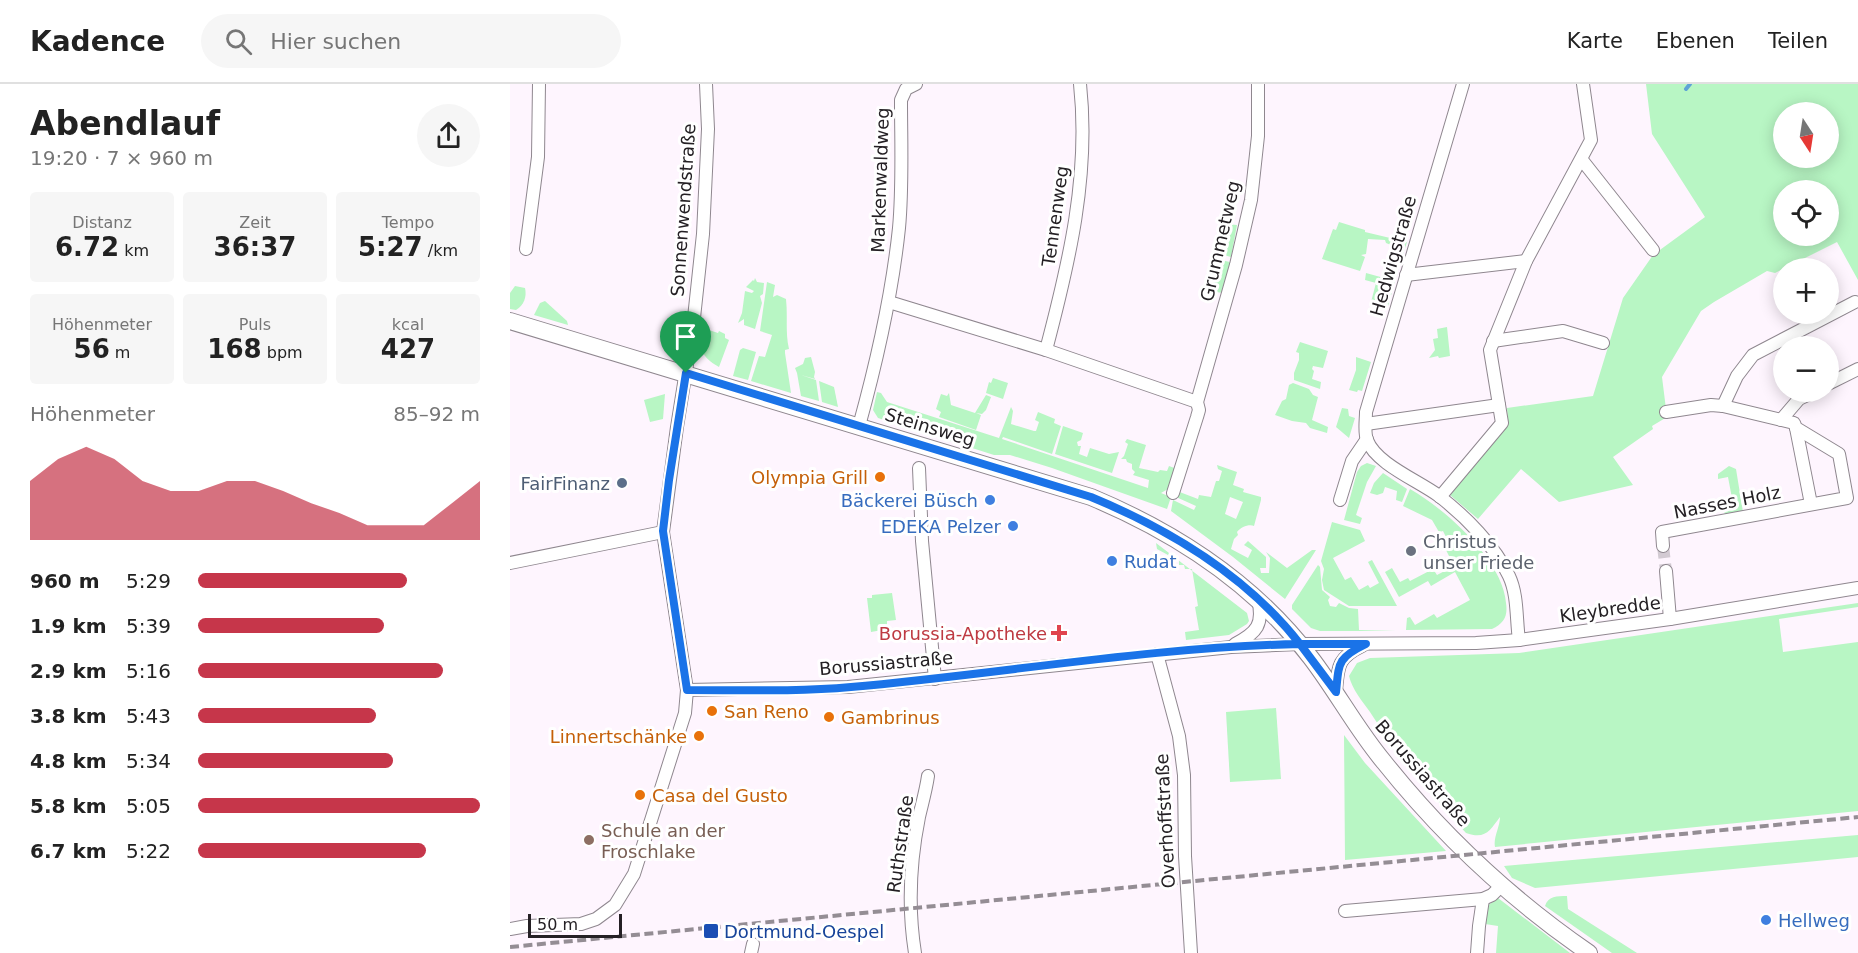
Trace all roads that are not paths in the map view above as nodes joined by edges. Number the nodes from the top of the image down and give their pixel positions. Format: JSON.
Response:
{"nodes":[{"id":1,"x":539,"y":84,"type":"edge"},
{"id":2,"x":706,"y":84,"type":"edge"},
{"id":3,"x":916,"y":84,"type":"edge"},
{"id":4,"x":1080,"y":84,"type":"edge"},
{"id":5,"x":1258,"y":84,"type":"edge"},
{"id":6,"x":1463,"y":84,"type":"edge"},
{"id":7,"x":1583,"y":84,"type":"edge"},
{"id":8,"x":1582,"y":160,"type":"junction"},
{"id":9,"x":526,"y":249,"type":"dead end"},
{"id":10,"x":1653,"y":250,"type":"dead end"},
{"id":11,"x":1526,"y":261,"type":"junction"},
{"id":12,"x":1406,"y":275,"type":"junction"},
{"id":13,"x":889,"y":302,"type":"junction"},
{"id":14,"x":1855,"y":302,"type":"dead end"},
{"id":15,"x":510,"y":321,"type":"edge"},
{"id":16,"x":1494,"y":341,"type":"junction"},
{"id":17,"x":1603,"y":343,"type":"dead end"},
{"id":18,"x":1046,"y":350,"type":"junction"},
{"id":19,"x":1858,"y":369,"type":"edge"},
{"id":20,"x":686,"y":373,"type":"junction"},
{"id":21,"x":1839,"y":378,"type":"edge"},
{"id":22,"x":1197,"y":402,"type":"junction"},
{"id":23,"x":1796,"y":402,"type":"edge"},
{"id":24,"x":1499,"y":405,"type":"junction"},
{"id":25,"x":1723,"y":406,"type":"junction"},
{"id":26,"x":1666,"y":412,"type":"dead end"},
{"id":27,"x":1781,"y":420,"type":"junction"},
{"id":28,"x":1366,"y":424,"type":"junction"},
{"id":29,"x":859,"y":426,"type":"junction"},
{"id":30,"x":1796,"y":428,"type":"junction"},
{"id":31,"x":1367,"y":439,"type":"junction"},
{"id":32,"x":919,"y":468,"type":"dead end"},
{"id":33,"x":1173,"y":494,"type":"dead end"},
{"id":34,"x":1440,"y":497,"type":"junction"},
{"id":35,"x":1852,"y":497,"type":"edge"},
{"id":36,"x":1340,"y":500,"type":"dead end"},
{"id":37,"x":1811,"y":504,"type":"junction"},
{"id":38,"x":663,"y":531,"type":"junction"},
{"id":39,"x":1663,"y":546,"type":"dead end"},
{"id":40,"x":510,"y":563,"type":"edge"},
{"id":41,"x":1666,"y":571,"type":"tunnel mouth"},
{"id":42,"x":1858,"y":588,"type":"edge"},
{"id":43,"x":1258,"y":598,"type":"junction"},
{"id":44,"x":1670,"y":619,"type":"junction"},
{"id":45,"x":1519,"y":640,"type":"junction"},
{"id":46,"x":1300,"y":644,"type":"junction"},
{"id":47,"x":1366,"y":644,"type":"junction"},
{"id":48,"x":1231,"y":647,"type":"junction"},
{"id":49,"x":1157,"y":654,"type":"junction"},
{"id":50,"x":935,"y":678,"type":"junction"},
{"id":51,"x":687,"y":690,"type":"junction"},
{"id":52,"x":1336,"y":692,"type":"junction"},
{"id":53,"x":928,"y":776,"type":"dead end"},
{"id":54,"x":1501,"y":886,"type":"junction"},
{"id":55,"x":1483,"y":899,"type":"junction"},
{"id":56,"x":1345,"y":911,"type":"dead end"},
{"id":57,"x":510,"y":929,"type":"edge"},
{"id":58,"x":915,"y":953,"type":"edge"},
{"id":59,"x":1191,"y":953,"type":"edge"},
{"id":60,"x":1478,"y":953,"type":"edge"},
{"id":61,"x":1589,"y":953,"type":"edge"}],
"edges":[{"from":1,"to":9,"type":"street"},
{"from":2,"to":20,"type":"street","name":"Sonnenwendstraße"},
{"from":3,"to":13,"type":"street","name":"Markenwaldweg"},
{"from":4,"to":18,"type":"street","name":"Tennenweg"},
{"from":5,"to":22,"type":"street","name":"Grummetweg"},
{"from":6,"to":12,"type":"street","name":"Hedwigstraße"},
{"from":7,"to":8,"type":"street"},
{"from":8,"to":10,"type":"street"},
{"from":8,"to":11,"type":"street"},
{"from":11,"to":12,"type":"street"},
{"from":11,"to":16,"type":"street"},
{"from":12,"to":28,"type":"street","name":"Hedwigstraße"},
{"from":13,"to":18,"type":"street"},
{"from":13,"to":29,"type":"street","name":"Markenwaldweg"},
{"from":14,"to":25,"type":"street"},
{"from":15,"to":20,"type":"main road","name":"Steinsweg"},
{"from":16,"to":17,"type":"street"},
{"from":16,"to":24,"type":"street"},
{"from":18,"to":22,"type":"street"},
{"from":19,"to":21,"type":"street"},
{"from":20,"to":29,"type":"main road","name":"Steinsweg"},
{"from":20,"to":38,"type":"street","name":"Sonnenwendstraße"},
{"from":22,"to":33,"type":"street","name":"Grummetweg"},
{"from":23,"to":27,"type":"street"},
{"from":24,"to":28,"type":"street"},
{"from":24,"to":34,"type":"street"},
{"from":25,"to":26,"type":"street","name":"Nasses Holz"},
{"from":25,"to":27,"type":"street","name":"Nasses Holz"},
{"from":27,"to":30,"type":"street","name":"Nasses Holz"},
{"from":28,"to":31,"type":"street","name":"Hedwigstraße"},
{"from":29,"to":43,"type":"main road","name":"Steinsweg"},
{"from":30,"to":35,"type":"street","name":"Nasses Holz"},
{"from":30,"to":37,"type":"street"},
{"from":31,"to":34,"type":"street"},
{"from":31,"to":36,"type":"street"},
{"from":32,"to":50,"type":"street"},
{"from":34,"to":45,"type":"street"},
{"from":35,"to":37,"type":"street","name":"Nasses Holz"},
{"from":37,"to":39,"type":"street","name":"Nasses Holz"},
{"from":38,"to":40,"type":"street"},
{"from":38,"to":51,"type":"street","name":"Sonnenwendstraße"},
{"from":41,"to":44,"type":"street"},
{"from":42,"to":44,"type":"street","name":"Kleybredde"},
{"from":43,"to":46,"type":"main road","name":"Steinsweg"},
{"from":43,"to":48,"type":"street","name":"Borussiastraße"},
{"from":44,"to":45,"type":"street","name":"Kleybredde"},
{"from":45,"to":47,"type":"street","name":"Kleybredde"},
{"from":46,"to":47,"type":"street","name":"Kleybredde"},
{"from":46,"to":48,"type":"street","name":"Borussiastraße"},
{"from":46,"to":52,"type":"main road","name":"Borussiastraße"},
{"from":47,"to":52,"type":"street"},
{"from":48,"to":49,"type":"street","name":"Borussiastraße"},
{"from":49,"to":50,"type":"street","name":"Borussiastraße"},
{"from":49,"to":59,"type":"street","name":"Overhoffstraße"},
{"from":50,"to":51,"type":"street","name":"Borussiastraße"},
{"from":51,"to":57,"type":"street","name":"Sonnenwendstraße"},
{"from":52,"to":54,"type":"main road","name":"Borussiastraße"},
{"from":53,"to":58,"type":"street","name":"Ruthstraße"},
{"from":54,"to":55,"type":"street"},
{"from":54,"to":61,"type":"main road","name":"Borussiastraße"},
{"from":55,"to":56,"type":"street"},
{"from":55,"to":60,"type":"street"}]}
